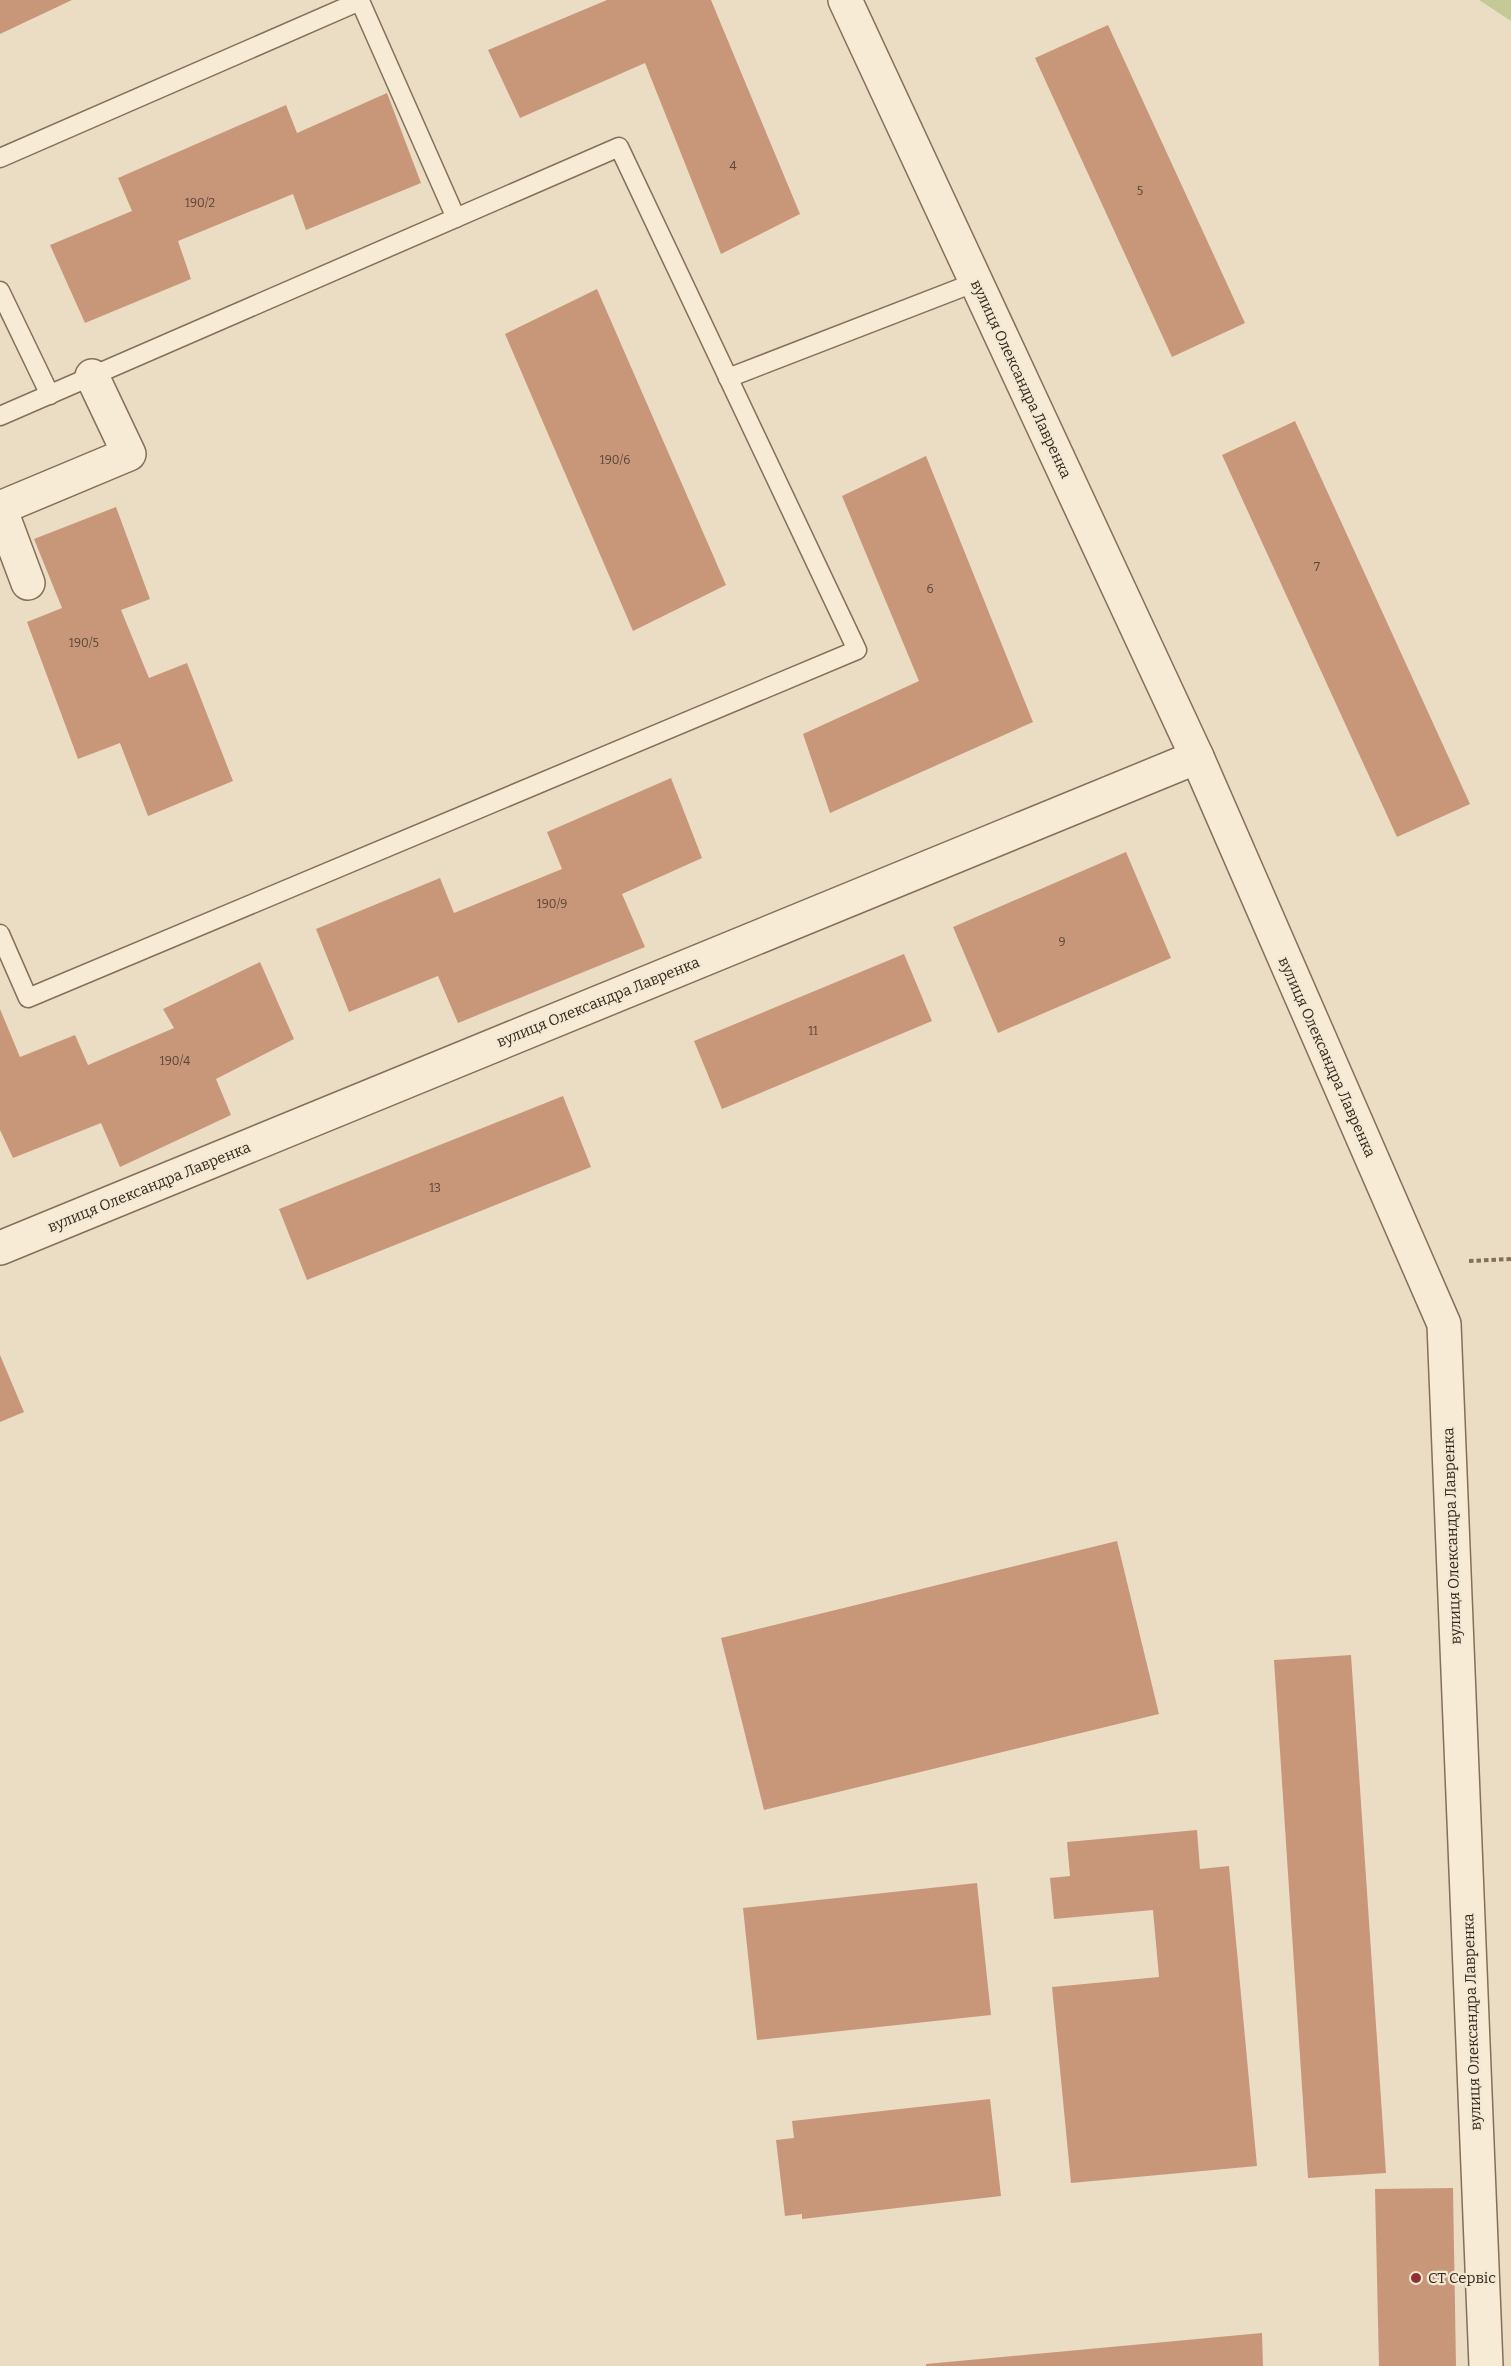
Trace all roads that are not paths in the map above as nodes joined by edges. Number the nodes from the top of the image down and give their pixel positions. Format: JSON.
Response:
{"nodes":[{"id":1,"x":844,"y":0,"type":"edge"},
{"id":2,"x":0,"y":158,"type":"edge"},
{"id":3,"x":456,"y":218,"type":"junction"},
{"id":4,"x":976,"y":282,"type":"junction"},
{"id":5,"x":0,"y":291,"type":"edge"},
{"id":6,"x":92,"y":376,"type":"junction"},
{"id":7,"x":728,"y":378,"type":"junction"},
{"id":8,"x":50,"y":395,"type":"junction"},
{"id":9,"x":0,"y":416,"type":"edge"},
{"id":10,"x":28,"y":583,"type":"dead end"},
{"id":11,"x":1197,"y":757,"type":"junction"},
{"id":12,"x":0,"y":934,"type":"edge"},
{"id":13,"x":0,"y":1248,"type":"edge"},
{"id":14,"x":1486,"y":2366,"type":"edge"}],
"edges":[{"from":1,"to":4,"type":"street","name":"вулиця Олександра Лавренка"},
{"from":2,"to":3,"type":"lane"},
{"from":3,"to":6,"type":"lane"},
{"from":3,"to":7,"type":"lane"},
{"from":4,"to":7,"type":"lane"},
{"from":4,"to":11,"type":"street","name":"вулиця Олександра Лавренка"},
{"from":5,"to":8,"type":"lane"},
{"from":6,"to":8,"type":"lane"},
{"from":6,"to":10,"type":"street"},
{"from":7,"to":12,"type":"lane"},
{"from":8,"to":9,"type":"lane"},
{"from":11,"to":13,"type":"street","name":"вулиця Олександра Лавренка"},
{"from":11,"to":14,"type":"street","name":"вулиця Олександра Лавренка"}]}
